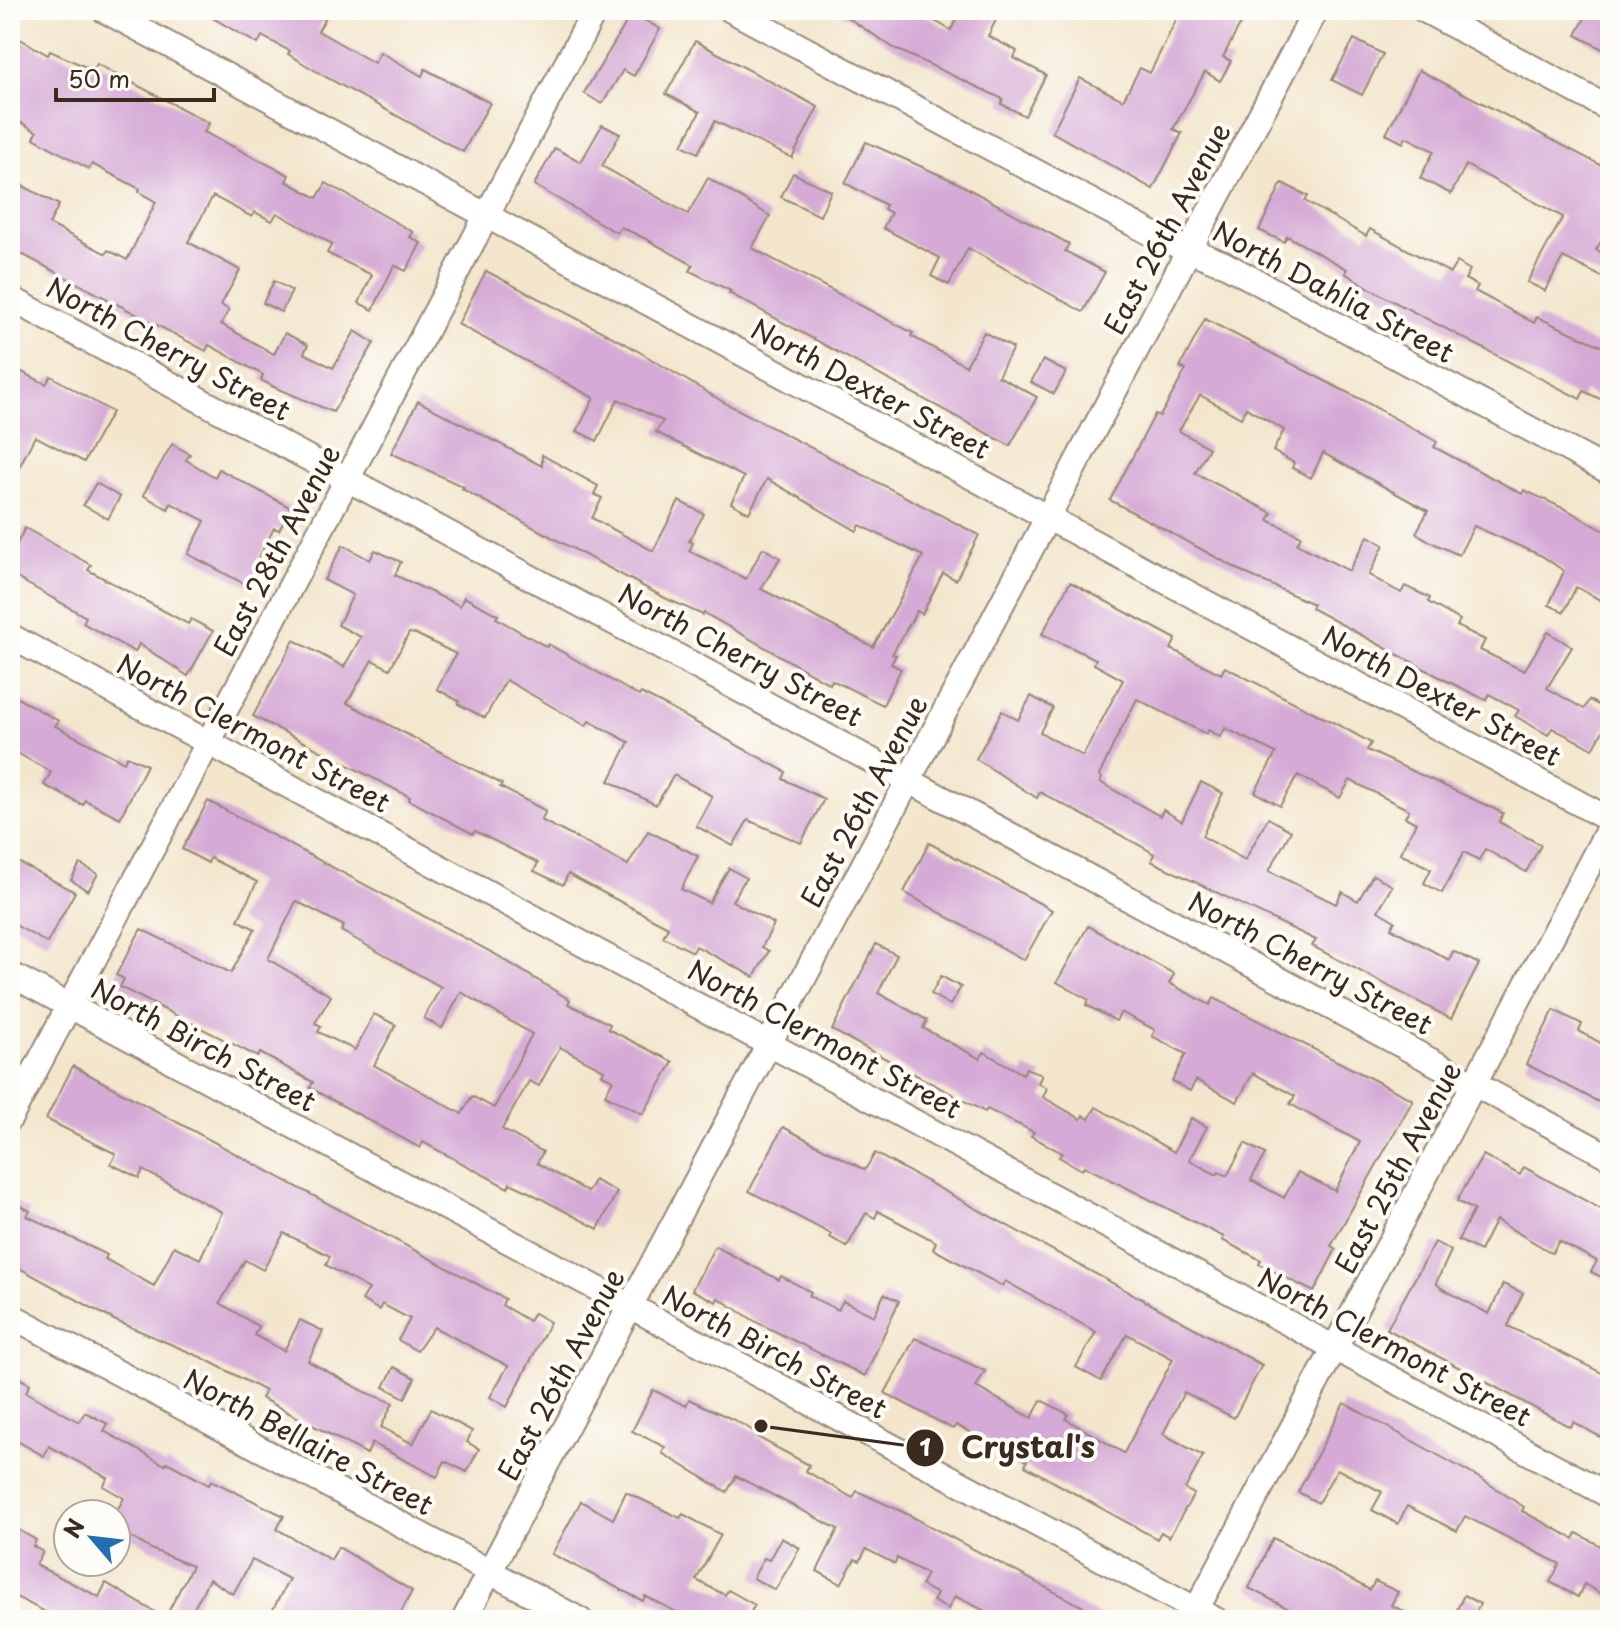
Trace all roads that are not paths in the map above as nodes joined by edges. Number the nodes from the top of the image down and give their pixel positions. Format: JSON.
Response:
{"nodes":[{"id":1,"x":104,"y":10,"type":"edge"},
{"id":2,"x":595,"y":10,"type":"edge"},
{"id":3,"x":731,"y":10,"type":"edge"},
{"id":4,"x":1316,"y":10,"type":"edge"},
{"id":5,"x":1424,"y":10,"type":"edge"},
{"id":6,"x":1610,"y":109,"type":"edge"},
{"id":7,"x":487,"y":215,"type":"junction"},
{"id":8,"x":1190,"y":248,"type":"junction"},
{"id":9,"x":10,"y":298,"type":"edge"},
{"id":10,"x":1610,"y":472,"type":"edge"},
{"id":11,"x":348,"y":477,"type":"junction"},
{"id":12,"x":1047,"y":517,"type":"junction"},
{"id":13,"x":10,"y":636,"type":"edge"},
{"id":14,"x":208,"y":741,"type":"junction"},
{"id":15,"x":909,"y":779,"type":"junction"},
{"id":16,"x":1610,"y":823,"type":"edge"},
{"id":17,"x":10,"y":974,"type":"edge"},
{"id":18,"x":69,"y":1006,"type":"junction"},
{"id":19,"x":770,"y":1042,"type":"junction"},
{"id":20,"x":1475,"y":1085,"type":"junction"},
{"id":21,"x":10,"y":1118,"type":"edge"},
{"id":22,"x":1610,"y":1157,"type":"edge"},
{"id":23,"x":629,"y":1308,"type":"junction"},
{"id":24,"x":10,"y":1315,"type":"edge"},
{"id":25,"x":1335,"y":1347,"type":"junction"},
{"id":26,"x":1610,"y":1496,"type":"edge"},
{"id":27,"x":489,"y":1572,"type":"junction"},
{"id":28,"x":1201,"y":1616,"type":"edge"},
{"id":29,"x":464,"y":1620,"type":"edge"},
{"id":30,"x":580,"y":1620,"type":"edge"}],
"edges":[{"from":1,"to":7,"type":"street","name":"North Dexter Street"},
{"from":2,"to":7,"type":"street","name":"East 28th Avenue"},
{"from":3,"to":8,"type":"street","name":"North Dahlia Street"},
{"from":4,"to":8,"type":"street","name":"East 26th Avenue"},
{"from":5,"to":6,"type":"street"},
{"from":7,"to":11,"type":"street","name":"East 28th Avenue"},
{"from":7,"to":12,"type":"street","name":"North Dexter Street"},
{"from":8,"to":10,"type":"street","name":"North Dahlia Street"},
{"from":8,"to":12,"type":"street","name":"East 26th Avenue"},
{"from":9,"to":11,"type":"street","name":"North Cherry Street"},
{"from":11,"to":14,"type":"street","name":"East 28th Avenue"},
{"from":11,"to":15,"type":"street","name":"North Cherry Street"},
{"from":12,"to":15,"type":"street","name":"East 26th Avenue"},
{"from":12,"to":16,"type":"street","name":"North Dexter Street"},
{"from":13,"to":14,"type":"street","name":"North Clermont Street"},
{"from":14,"to":18,"type":"street","name":"East 28th Avenue"},
{"from":14,"to":19,"type":"street","name":"North Clermont Street"},
{"from":15,"to":19,"type":"street","name":"East 26th Avenue"},
{"from":15,"to":20,"type":"street","name":"North Cherry Street"},
{"from":16,"to":20,"type":"street","name":"East 25th Avenue"},
{"from":17,"to":18,"type":"street","name":"North Birch Street"},
{"from":18,"to":21,"type":"street","name":"East 28th Avenue"},
{"from":18,"to":23,"type":"street","name":"North Birch Street"},
{"from":19,"to":23,"type":"street","name":"East 26th Avenue"},
{"from":19,"to":25,"type":"street","name":"North Clermont Street"},
{"from":20,"to":22,"type":"street","name":"North Cherry Street"},
{"from":20,"to":25,"type":"street","name":"East 25th Avenue"},
{"from":23,"to":27,"type":"street","name":"East 26th Avenue"},
{"from":23,"to":28,"type":"street","name":"North Birch Street"},
{"from":24,"to":27,"type":"street","name":"North Bellaire Street"},
{"from":25,"to":26,"type":"street","name":"North Clermont Street"},
{"from":25,"to":28,"type":"street","name":"East 25th Avenue"},
{"from":27,"to":29,"type":"street","name":"East 26th Avenue"},
{"from":27,"to":30,"type":"street","name":"North Bellaire Street"}]}
